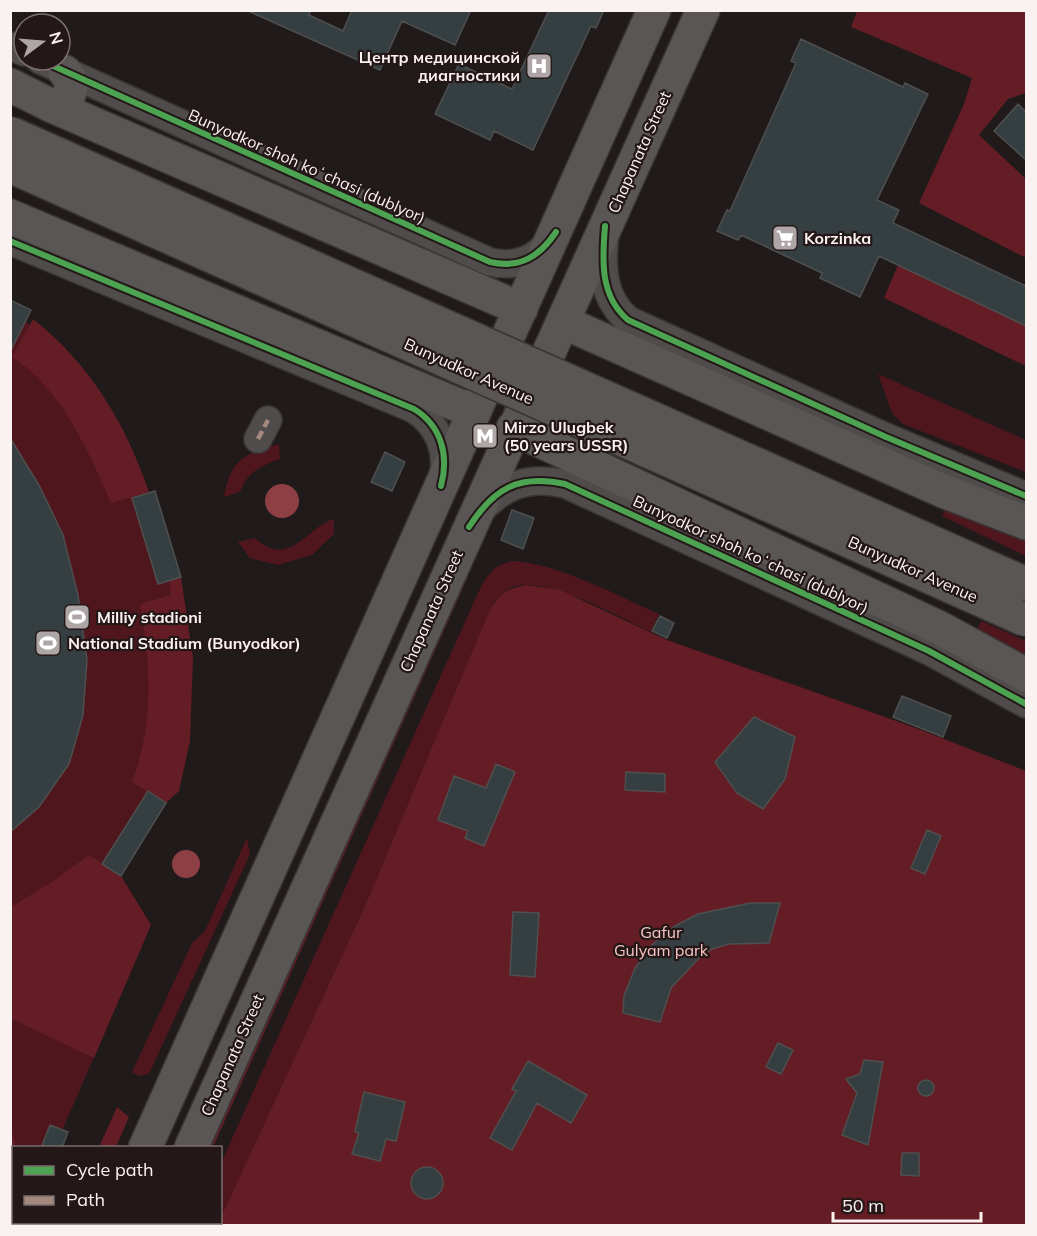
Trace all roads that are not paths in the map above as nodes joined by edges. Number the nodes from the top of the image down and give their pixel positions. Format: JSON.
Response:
{"nodes":[{"id":1,"x":654,"y":10,"type":"edge"},
{"id":2,"x":703,"y":10,"type":"edge"},
{"id":3,"x":59,"y":72,"type":"edge"},
{"id":4,"x":65,"y":72,"type":"edge"},
{"id":5,"x":10,"y":85,"type":"edge"},
{"id":6,"x":50,"y":105,"type":"junction"},
{"id":7,"x":10,"y":133,"type":"edge"},
{"id":8,"x":10,"y":166,"type":"edge"},
{"id":9,"x":10,"y":216,"type":"edge"},
{"id":10,"x":605,"y":226,"type":"junction"},
{"id":11,"x":556,"y":232,"type":"junction"},
{"id":12,"x":10,"y":241,"type":"edge"},
{"id":13,"x":521,"y":309,"type":"junction"},
{"id":14,"x":563,"y":322,"type":"junction"},
{"id":15,"x":474,"y":412,"type":"junction"},
{"id":16,"x":513,"y":428,"type":"junction"},
{"id":17,"x":441,"y":486,"type":"junction"},
{"id":18,"x":1026,"y":496,"type":"edge"},
{"id":19,"x":1026,"y":523,"type":"edge"},
{"id":20,"x":469,"y":527,"type":"junction"},
{"id":21,"x":1026,"y":584,"type":"edge"},
{"id":22,"x":1026,"y":620,"type":"edge"},
{"id":23,"x":1025,"y":693,"type":"edge"},
{"id":24,"x":146,"y":1146,"type":"edge"},
{"id":25,"x":192,"y":1146,"type":"edge"}],
"edges":[{"from":1,"to":11,"type":"main road"},
{"from":2,"to":10,"type":"main road","name":"Chapanata Street"},
{"from":3,"to":6,"type":"main road"},
{"from":4,"to":11,"type":"street","name":"Bunyodkor shoh koʻchasi (dublyor)"},
{"from":5,"to":6,"type":"main road"},
{"from":6,"to":13,"type":"main road"},
{"from":7,"to":21,"type":"main road","name":"Bunyudkor Avenue","bridge":true},
{"from":8,"to":22,"type":"main road","name":"Bunyudkor Avenue","bridge":true},
{"from":9,"to":15,"type":"main road"},
{"from":10,"to":14,"type":"main road","name":"Chapanata Street"},
{"from":10,"to":18,"type":"street"},
{"from":11,"to":13,"type":"main road"},
{"from":12,"to":17,"type":"street"},
{"from":13,"to":15,"type":"main road"},
{"from":14,"to":16,"type":"main road","name":"Chapanata Street"},
{"from":14,"to":19,"type":"main road"},
{"from":15,"to":17,"type":"main road"},
{"from":16,"to":20,"type":"main road","name":"Chapanata Street"},
{"from":16,"to":23,"type":"main road"},
{"from":17,"to":24,"type":"main road"},
{"from":20,"to":23,"type":"street","name":"Bunyodkor shoh koʻchasi (dublyor)"},
{"from":20,"to":25,"type":"main road","name":"Chapanata Street"}]}
